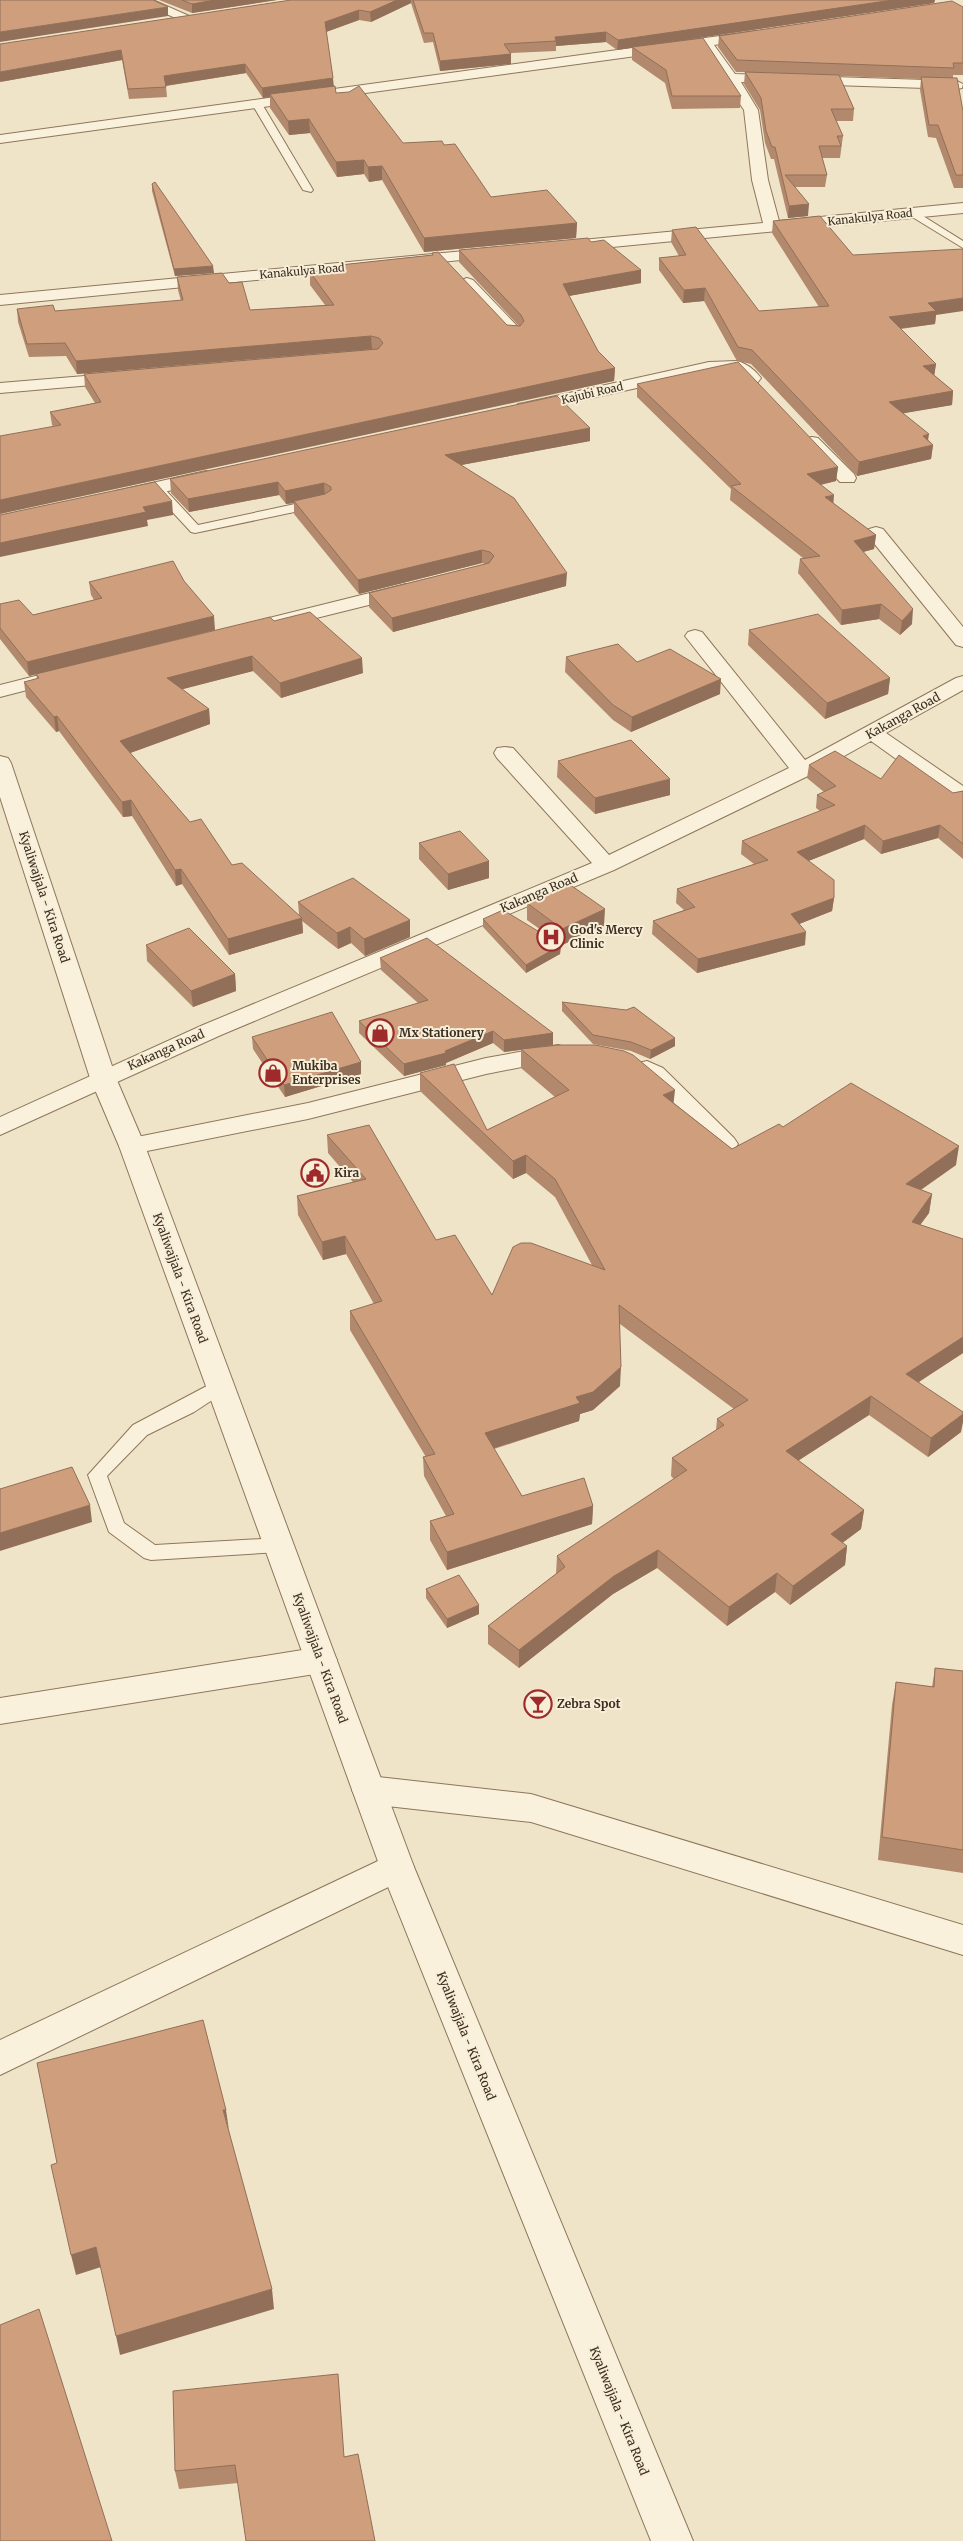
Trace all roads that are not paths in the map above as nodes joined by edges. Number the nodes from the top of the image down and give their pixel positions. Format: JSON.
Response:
{"nodes":[{"id":1,"x":142,"y":0,"type":"edge"},
{"id":2,"x":161,"y":23,"type":"edge"},
{"id":3,"x":769,"y":34,"type":"edge"},
{"id":4,"x":706,"y":43,"type":"junction"},
{"id":5,"x":731,"y":78,"type":"junction"},
{"id":6,"x":958,"y":85,"type":"edge"},
{"id":7,"x":257,"y":104,"type":"junction"},
{"id":8,"x":0,"y":140,"type":"edge"},
{"id":9,"x":308,"y":190,"type":"dead end"},
{"id":10,"x":963,"y":208,"type":"edge"},
{"id":11,"x":912,"y":213,"type":"junction"},
{"id":12,"x":772,"y":226,"type":"junction"},
{"id":13,"x":963,"y":245,"type":"edge"},
{"id":14,"x":559,"y":247,"type":"edge"},
{"id":15,"x":511,"y":252,"type":"edge"},
{"id":16,"x":443,"y":258,"type":"junction"},
{"id":17,"x":0,"y":300,"type":"edge"},
{"id":18,"x":514,"y":333,"type":"edge"},
{"id":19,"x":135,"y":377,"type":"edge"},
{"id":20,"x":0,"y":388,"type":"edge"},
{"id":21,"x":765,"y":391,"type":"edge"},
{"id":22,"x":507,"y":412,"type":"edge"},
{"id":23,"x":799,"y":427,"type":"edge"},
{"id":24,"x":225,"y":473,"type":"edge"},
{"id":25,"x":847,"y":478,"type":"dead end"},
{"id":26,"x":157,"y":488,"type":"junction"},
{"id":27,"x":102,"y":500,"type":"edge"},
{"id":28,"x":325,"y":502,"type":"edge"},
{"id":29,"x":876,"y":532,"type":"edge"},
{"id":30,"x":424,"y":586,"type":"edge"},
{"id":31,"x":260,"y":626,"type":"edge"},
{"id":32,"x":695,"y":636,"type":"dead end"},
{"id":33,"x":963,"y":642,"type":"edge"},
{"id":34,"x":77,"y":672,"type":"edge"},
{"id":35,"x":963,"y":682,"type":"edge"},
{"id":36,"x":0,"y":691,"type":"edge"},
{"id":37,"x":873,"y":733,"type":"junction"},
{"id":38,"x":504,"y":753,"type":"dead end"},
{"id":39,"x":0,"y":763,"type":"edge"},
{"id":40,"x":802,"y":770,"type":"junction"},
{"id":41,"x":963,"y":796,"type":"edge"},
{"id":42,"x":606,"y":865,"type":"junction"},
{"id":43,"x":579,"y":1052,"type":"edge"},
{"id":44,"x":626,"y":1059,"type":"edge"},
{"id":45,"x":103,"y":1078,"type":"junction"},
{"id":46,"x":0,"y":1128,"type":"edge"},
{"id":47,"x":725,"y":1144,"type":"edge"},
{"id":48,"x":132,"y":1146,"type":"junction"},
{"id":49,"x":220,"y":1386,"type":"junction"},
{"id":50,"x":279,"y":1545,"type":"junction"},
{"id":51,"x":321,"y":1660,"type":"junction"},
{"id":52,"x":0,"y":1711,"type":"edge"},
{"id":53,"x":369,"y":1790,"type":"junction"},
{"id":54,"x":397,"y":1866,"type":"junction"},
{"id":55,"x":963,"y":1940,"type":"edge"},
{"id":56,"x":0,"y":2058,"type":"edge"},
{"id":57,"x":672,"y":2541,"type":"edge"}],
"edges":[{"from":1,"to":2,"type":"street"},
{"from":3,"to":4,"type":"street"},
{"from":4,"to":5,"type":"street"},
{"from":4,"to":7,"type":"street"},
{"from":5,"to":6,"type":"street"},
{"from":5,"to":12,"type":"street"},
{"from":7,"to":8,"type":"street"},
{"from":7,"to":9,"type":"lane"},
{"from":10,"to":11,"type":"street","name":"Kanakulya Road"},
{"from":11,"to":12,"type":"street","name":"Kanakulya Road"},
{"from":11,"to":13,"type":"lane"},
{"from":12,"to":14,"type":"street","name":"Kanakulya Road"},
{"from":15,"to":16,"type":"street","name":"Kanakulya Road"},
{"from":16,"to":17,"type":"street","name":"Kanakulya Road"},
{"from":16,"to":18,"type":"street"},
{"from":19,"to":20,"type":"street"},
{"from":21,"to":22,"type":"street","name":"Kajubi Road"},
{"from":23,"to":25,"type":"street"},
{"from":24,"to":26,"type":"street"},
{"from":26,"to":27,"type":"street"},
{"from":26,"to":28,"type":"lane"},
{"from":29,"to":33,"type":"street"},
{"from":30,"to":31,"type":"street"},
{"from":32,"to":40,"type":"street"},
{"from":34,"to":36,"type":"street"},
{"from":35,"to":37,"type":"street","name":"Kakanga Road"},
{"from":37,"to":40,"type":"street","name":"Kakanga Road"},
{"from":37,"to":41,"type":"street"},
{"from":38,"to":42,"type":"street"},
{"from":39,"to":45,"type":"street","name":"Kyaliwajjala - Kira Road"},
{"from":40,"to":42,"type":"street","name":"Kakanga Road"},
{"from":42,"to":45,"type":"street","name":"Kakanga Road"},
{"from":43,"to":48,"type":"street"},
{"from":44,"to":47,"type":"street"},
{"from":45,"to":46,"type":"street","name":"Kakanga Road"},
{"from":45,"to":48,"type":"street","name":"Kyaliwajjala - Kira Road"},
{"from":48,"to":49,"type":"street","name":"Kyaliwajjala - Kira Road"},
{"from":49,"to":50,"type":"street","name":"Kyaliwajjala - Kira Road"},
{"from":49,"to":50,"type":"lane"},
{"from":50,"to":51,"type":"street","name":"Kyaliwajjala - Kira Road"},
{"from":51,"to":52,"type":"street"},
{"from":51,"to":53,"type":"street","name":"Kyaliwajjala - Kira Road"},
{"from":53,"to":54,"type":"street","name":"Kyaliwajjala - Kira Road"},
{"from":53,"to":55,"type":"street"},
{"from":54,"to":56,"type":"street"},
{"from":54,"to":57,"type":"street","name":"Kyaliwajjala - Kira Road"}]}
